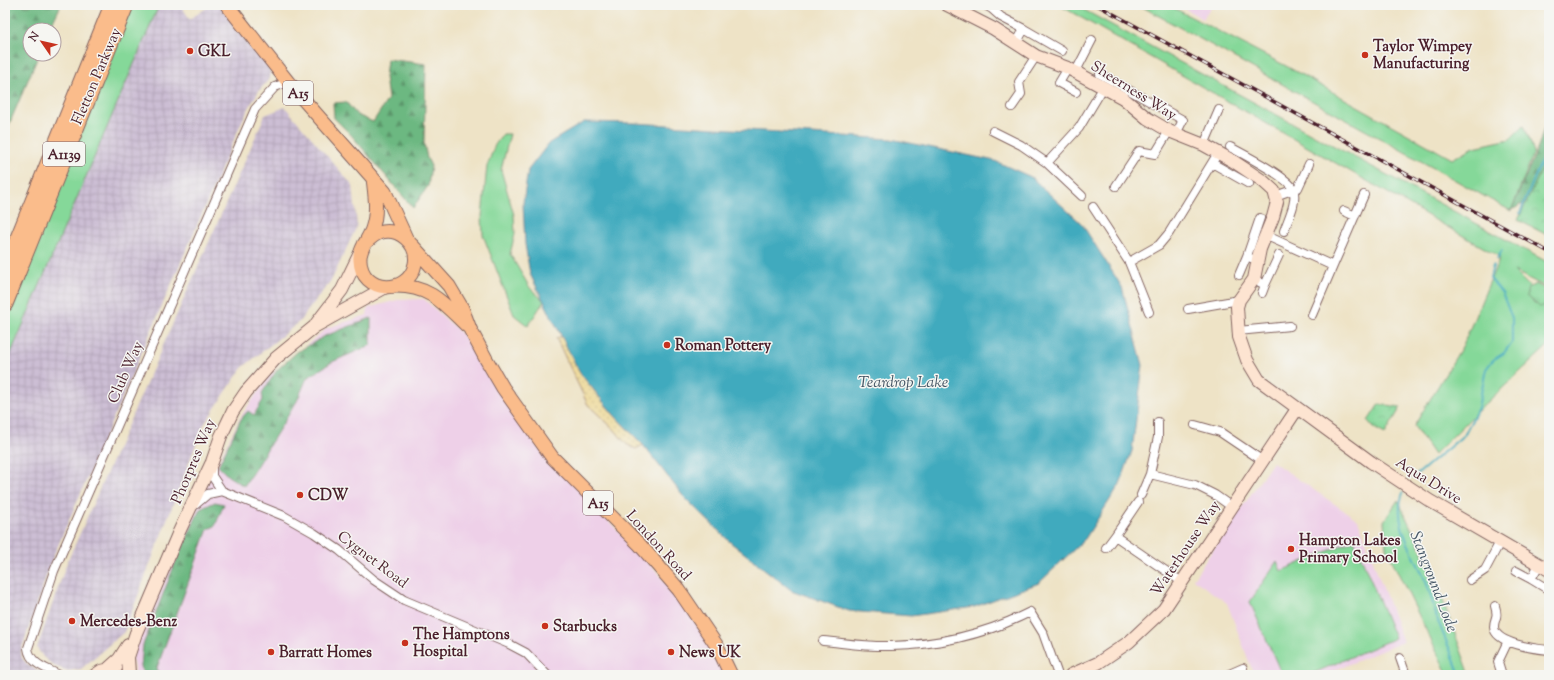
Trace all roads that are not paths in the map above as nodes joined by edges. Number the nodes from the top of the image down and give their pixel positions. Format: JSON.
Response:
{"nodes":[{"id":1,"x":112,"y":5,"type":"edge"},
{"id":2,"x":126,"y":5,"type":"edge"},
{"id":3,"x":227,"y":5,"type":"edge"},
{"id":4,"x":948,"y":5,"type":"edge"},
{"id":5,"x":985,"y":5,"type":"edge"},
{"id":6,"x":1024,"y":29,"type":"junction"},
{"id":7,"x":1092,"y":40,"type":"dead end"},
{"id":8,"x":1016,"y":44,"type":"junction"},
{"id":9,"x":1062,"y":51,"type":"dead end"},
{"id":10,"x":1036,"y":56,"type":"junction"},
{"id":11,"x":1072,"y":70,"type":"junction"},
{"id":12,"x":1100,"y":74,"type":"dead end"},
{"id":13,"x":288,"y":82,"type":"junction"},
{"id":14,"x":1103,"y":88,"type":"junction"},
{"id":15,"x":1076,"y":92,"type":"dead end"},
{"id":16,"x":1146,"y":99,"type":"junction"},
{"id":17,"x":1012,"y":107,"type":"dead end"},
{"id":18,"x":1219,"y":110,"type":"dead end"},
{"id":19,"x":1138,"y":111,"type":"junction"},
{"id":20,"x":993,"y":131,"type":"dead end"},
{"id":21,"x":1173,"y":132,"type":"junction"},
{"id":22,"x":1204,"y":145,"type":"junction"},
{"id":23,"x":1230,"y":147,"type":"dead end"},
{"id":24,"x":1215,"y":158,"type":"junction"},
{"id":25,"x":1047,"y":163,"type":"junction"},
{"id":26,"x":1309,"y":164,"type":"dead end"},
{"id":27,"x":373,"y":178,"type":"junction"},
{"id":28,"x":1249,"y":184,"type":"dead end"},
{"id":29,"x":1116,"y":186,"type":"dead end"},
{"id":30,"x":1293,"y":189,"type":"junction"},
{"id":31,"x":1364,"y":195,"type":"dead end"},
{"id":32,"x":1082,"y":196,"type":"dead end"},
{"id":33,"x":1275,"y":196,"type":"junction"},
{"id":34,"x":1093,"y":208,"type":"dead end"},
{"id":35,"x":1344,"y":211,"type":"dead end"},
{"id":36,"x":1355,"y":216,"type":"junction"},
{"id":37,"x":1260,"y":218,"type":"dead end"},
{"id":38,"x":1284,"y":231,"type":"dead end"},
{"id":39,"x":1265,"y":235,"type":"junction"},
{"id":40,"x":409,"y":241,"type":"junction"},
{"id":41,"x":363,"y":248,"type":"junction"},
{"id":42,"x":1279,"y":255,"type":"dead end"},
{"id":43,"x":1252,"y":258,"type":"junction"},
{"id":44,"x":1129,"y":262,"type":"junction"},
{"id":45,"x":1333,"y":266,"type":"junction"},
{"id":46,"x":5,"y":270,"type":"edge"},
{"id":47,"x":1239,"y":275,"type":"dead end"},
{"id":48,"x":1254,"y":279,"type":"junction"},
{"id":49,"x":1266,"y":285,"type":"junction"},
{"id":50,"x":391,"y":287,"type":"junction"},
{"id":51,"x":1262,"y":293,"type":"dead end"},
{"id":52,"x":1239,"y":300,"type":"junction"},
{"id":53,"x":5,"y":304,"type":"edge"},
{"id":54,"x":1188,"y":309,"type":"dead end"},
{"id":55,"x":1149,"y":312,"type":"dead end"},
{"id":56,"x":1312,"y":315,"type":"dead end"},
{"id":57,"x":1290,"y":326,"type":"dead end"},
{"id":58,"x":314,"y":327,"type":"junction"},
{"id":59,"x":470,"y":329,"type":"junction"},
{"id":60,"x":1238,"y":331,"type":"junction"},
{"id":61,"x":1297,"y":409,"type":"junction"},
{"id":62,"x":1158,"y":422,"type":"dead end"},
{"id":63,"x":1195,"y":425,"type":"dead end"},
{"id":64,"x":213,"y":457,"type":"junction"},
{"id":65,"x":1263,"y":461,"type":"junction"},
{"id":66,"x":1150,"y":474,"type":"junction"},
{"id":67,"x":222,"y":491,"type":"junction"},
{"id":68,"x":1232,"y":507,"type":"junction"},
{"id":69,"x":190,"y":510,"type":"junction"},
{"id":70,"x":178,"y":534,"type":"junction"},
{"id":71,"x":1115,"y":536,"type":"junction"},
{"id":72,"x":1500,"y":542,"type":"junction"},
{"id":73,"x":1106,"y":548,"type":"dead end"},
{"id":74,"x":1544,"y":568,"type":"edge"},
{"id":75,"x":1516,"y":571,"type":"dead end"},
{"id":76,"x":1470,"y":580,"type":"dead end"},
{"id":77,"x":1531,"y":580,"type":"junction"},
{"id":78,"x":1182,"y":582,"type":"junction"},
{"id":79,"x":1549,"y":590,"type":"edge"},
{"id":80,"x":1495,"y":606,"type":"dead end"},
{"id":81,"x":136,"y":633,"type":"junction"},
{"id":82,"x":1508,"y":641,"type":"junction"},
{"id":83,"x":827,"y":643,"type":"dead end"},
{"id":84,"x":1549,"y":650,"type":"edge"},
{"id":85,"x":1400,"y":658,"type":"dead end"},
{"id":86,"x":109,"y":668,"type":"junction"},
{"id":87,"x":1243,"y":668,"type":"dead end"},
{"id":88,"x":731,"y":674,"type":"edge"},
{"id":89,"x":59,"y":675,"type":"edge"},
{"id":90,"x":95,"y":675,"type":"edge"},
{"id":91,"x":130,"y":675,"type":"edge"},
{"id":92,"x":547,"y":675,"type":"edge"},
{"id":93,"x":1058,"y":675,"type":"edge"},
{"id":94,"x":1071,"y":675,"type":"edge"},
{"id":95,"x":1227,"y":675,"type":"edge"},
{"id":96,"x":1406,"y":675,"type":"edge"},
{"id":97,"x":1502,"y":675,"type":"edge"}],
"edges":[{"from":1,"to":46,"type":"highway","name":"Fletton Parkway","number":"A1139"},
{"from":2,"to":53,"type":"highway","name":"Fletton Parkway","number":"A1139"},
{"from":3,"to":13,"type":"main road","name":"London Road","number":"A15"},
{"from":4,"to":8,"type":"street","name":"Sheerness Way"},
{"from":5,"to":6,"type":"street"},
{"from":6,"to":8,"type":"street"},
{"from":6,"to":9,"type":"street"},
{"from":7,"to":11,"type":"street","name":"Sheerness Way"},
{"from":8,"to":10,"type":"street","name":"Sheerness Way"},
{"from":10,"to":11,"type":"street","name":"Sheerness Way"},
{"from":10,"to":17,"type":"street"},
{"from":11,"to":14,"type":"street","name":"Sheerness Way"},
{"from":11,"to":15,"type":"street"},
{"from":12,"to":16,"type":"street","name":"Sheerness Way"},
{"from":13,"to":27,"type":"main road","name":"London Road","number":"A15"},
{"from":13,"to":89,"type":"street","name":"Club Way"},
{"from":14,"to":19,"type":"street","name":"Sheerness Way"},
{"from":14,"to":25,"type":"street"},
{"from":16,"to":19,"type":"street"},
{"from":16,"to":21,"type":"street","name":"Sheerness Way"},
{"from":18,"to":22,"type":"street"},
{"from":19,"to":21,"type":"street","name":"Sheerness Way"},
{"from":20,"to":25,"type":"street"},
{"from":21,"to":22,"type":"street","name":"Sheerness Way"},
{"from":21,"to":29,"type":"street"},
{"from":22,"to":24,"type":"street","name":"Sheerness Way"},
{"from":23,"to":30,"type":"street"},
{"from":24,"to":28,"type":"street","name":"Sheerness Way"},
{"from":24,"to":33,"type":"street","name":"Sheerness Way"},
{"from":24,"to":44,"type":"street"},
{"from":25,"to":32,"type":"street"},
{"from":26,"to":30,"type":"street"},
{"from":27,"to":40,"type":"main road","name":"London Road","number":"A15"},
{"from":27,"to":41,"type":"main road"},
{"from":30,"to":33,"type":"street"},
{"from":30,"to":38,"type":"street"},
{"from":31,"to":36,"type":"street"},
{"from":33,"to":39,"type":"street"},
{"from":34,"to":44,"type":"street"},
{"from":35,"to":36,"type":"street"},
{"from":36,"to":45,"type":"street"},
{"from":37,"to":43,"type":"street"},
{"from":39,"to":43,"type":"street"},
{"from":39,"to":45,"type":"street"},
{"from":40,"to":41,"type":"main road","number":"A15"},
{"from":40,"to":50,"type":"main road","number":"A15"},
{"from":40,"to":59,"type":"main road","name":"London Road","number":"A15"},
{"from":41,"to":50,"type":"main road","number":"A15"},
{"from":41,"to":58,"type":"street","name":"Phorpres Way"},
{"from":42,"to":49,"type":"street"},
{"from":43,"to":47,"type":"street"},
{"from":43,"to":48,"type":"street"},
{"from":44,"to":55,"type":"street"},
{"from":45,"to":56,"type":"street"},
{"from":48,"to":49,"type":"street"},
{"from":48,"to":52,"type":"street"},
{"from":49,"to":51,"type":"street"},
{"from":50,"to":58,"type":"street","name":"Phorpres Way"},
{"from":50,"to":59,"type":"main road","name":"London Road","number":"A15"},
{"from":52,"to":54,"type":"street"},
{"from":52,"to":60,"type":"street"},
{"from":57,"to":60,"type":"street"},
{"from":58,"to":64,"type":"street","name":"Phorpres Way"},
{"from":59,"to":88,"type":"main road","name":"London Road","number":"A15"},
{"from":60,"to":61,"type":"street"},
{"from":61,"to":65,"type":"street","name":"Waterhouse Way"},
{"from":61,"to":72,"type":"street","name":"Aqua Drive"},
{"from":62,"to":66,"type":"street"},
{"from":63,"to":65,"type":"street"},
{"from":64,"to":67,"type":"street"},
{"from":64,"to":69,"type":"street","name":"Phorpres Way"},
{"from":64,"to":70,"type":"street"},
{"from":65,"to":68,"type":"street","name":"Waterhouse Way"},
{"from":66,"to":68,"type":"street"},
{"from":66,"to":71,"type":"street"},
{"from":67,"to":69,"type":"street"},
{"from":67,"to":92,"type":"street","name":"Cygnet Road"},
{"from":68,"to":78,"type":"street","name":"Waterhouse Way"},
{"from":69,"to":70,"type":"street","name":"Phorpres Way"},
{"from":70,"to":81,"type":"street","name":"Phorpres Way"},
{"from":71,"to":73,"type":"street"},
{"from":71,"to":78,"type":"street"},
{"from":72,"to":74,"type":"street","name":"Aqua Drive"},
{"from":72,"to":76,"type":"street"},
{"from":74,"to":77,"type":"street"},
{"from":75,"to":77,"type":"street"},
{"from":77,"to":79,"type":"street"},
{"from":78,"to":94,"type":"street","name":"Waterhouse Way"},
{"from":80,"to":82,"type":"street"},
{"from":81,"to":86,"type":"street","name":"Phorpres Way"},
{"from":81,"to":91,"type":"street","name":"Phorpres Way"},
{"from":82,"to":84,"type":"street"},
{"from":82,"to":97,"type":"street"},
{"from":83,"to":93,"type":"street"},
{"from":85,"to":96,"type":"street"},
{"from":86,"to":90,"type":"street"},
{"from":86,"to":91,"type":"street"},
{"from":87,"to":95,"type":"street"}]}
